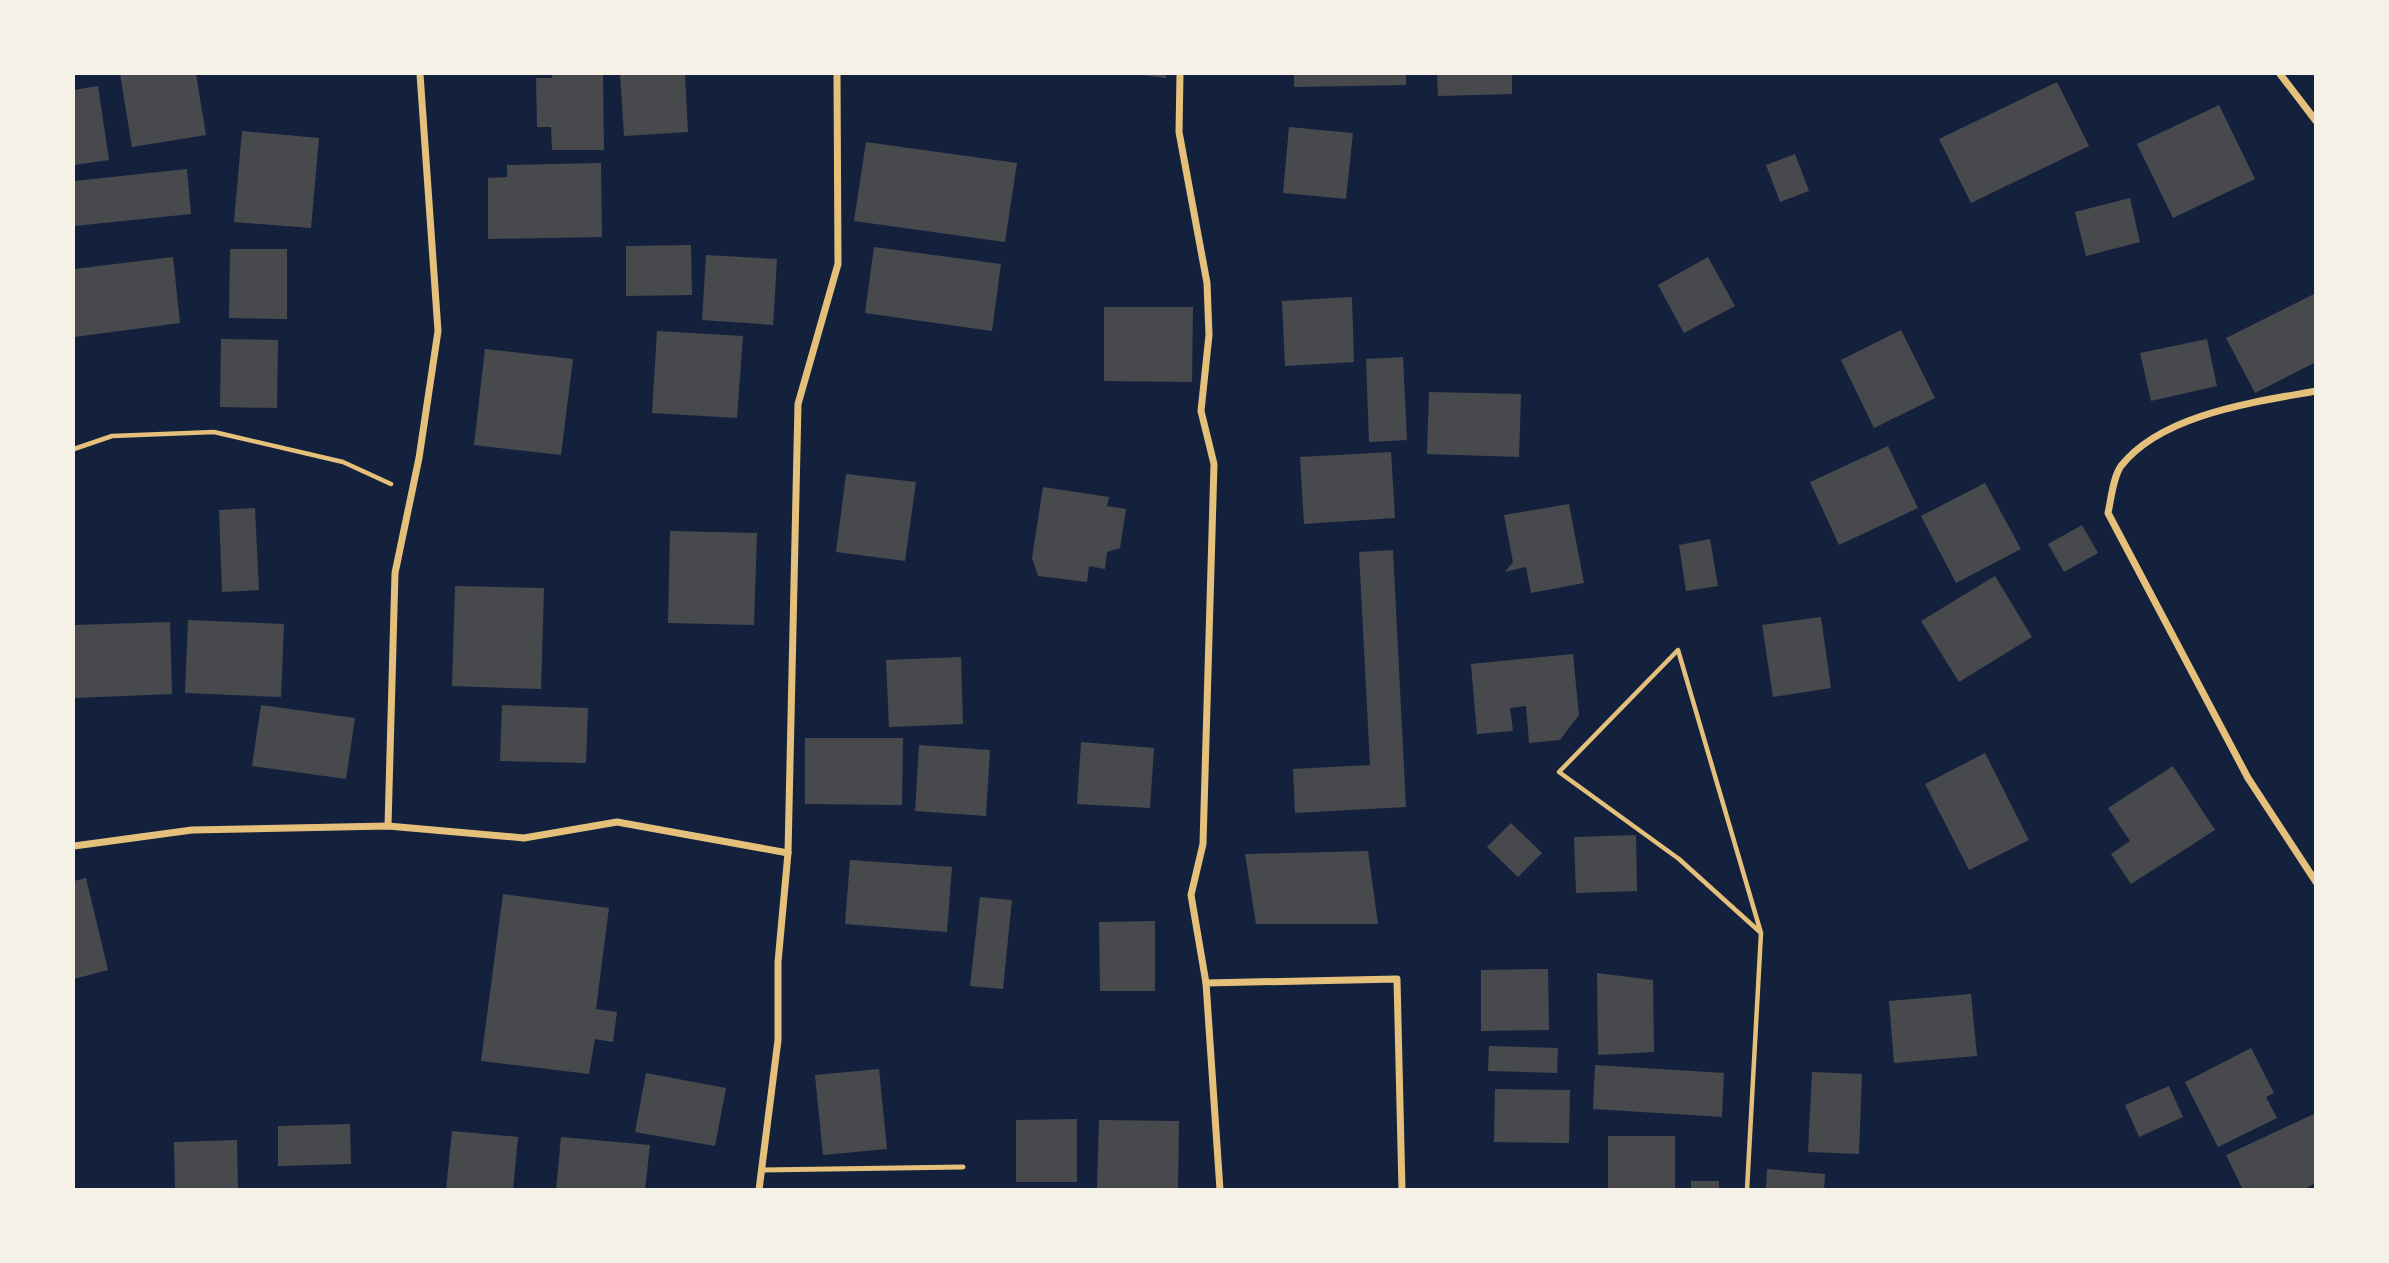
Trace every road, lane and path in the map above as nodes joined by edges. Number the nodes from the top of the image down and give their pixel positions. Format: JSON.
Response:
{"nodes":[{"id":1,"x":421,"y":74,"type":"edge"},
{"id":2,"x":837,"y":74,"type":"edge"},
{"id":3,"x":1180,"y":74,"type":"edge"},
{"id":4,"x":2280,"y":74,"type":"edge"},
{"id":5,"x":2315,"y":121,"type":"edge"},
{"id":6,"x":2315,"y":391,"type":"edge"},
{"id":7,"x":74,"y":449,"type":"edge"},
{"id":8,"x":411,"y":494,"type":"junction"},
{"id":9,"x":388,"y":826,"type":"junction"},
{"id":10,"x":74,"y":846,"type":"edge"},
{"id":11,"x":788,"y":853,"type":"junction"},
{"id":12,"x":2315,"y":882,"type":"edge"},
{"id":13,"x":1761,"y":933,"type":"junction"},
{"id":14,"x":1206,"y":983,"type":"junction"},
{"id":15,"x":963,"y":1167,"type":"dead end"},
{"id":16,"x":761,"y":1170,"type":"junction"},
{"id":17,"x":759,"y":1189,"type":"edge"},
{"id":18,"x":1220,"y":1189,"type":"edge"},
{"id":19,"x":1402,"y":1189,"type":"edge"},
{"id":20,"x":1748,"y":1189,"type":"edge"}],
"edges":[{"from":1,"to":8,"type":"street"},
{"from":2,"to":11,"type":"street"},
{"from":3,"to":14,"type":"street"},
{"from":4,"to":5,"type":"street"},
{"from":6,"to":12,"type":"street"},
{"from":7,"to":8,"type":"path"},
{"from":8,"to":9,"type":"street"},
{"from":9,"to":10,"type":"street"},
{"from":9,"to":11,"type":"street"},
{"from":11,"to":16,"type":"street"},
{"from":13,"to":13,"type":"path"},
{"from":13,"to":20,"type":"path"},
{"from":14,"to":18,"type":"street"},
{"from":14,"to":19,"type":"street"},
{"from":15,"to":16,"type":"lane"},
{"from":16,"to":17,"type":"street"}]}
